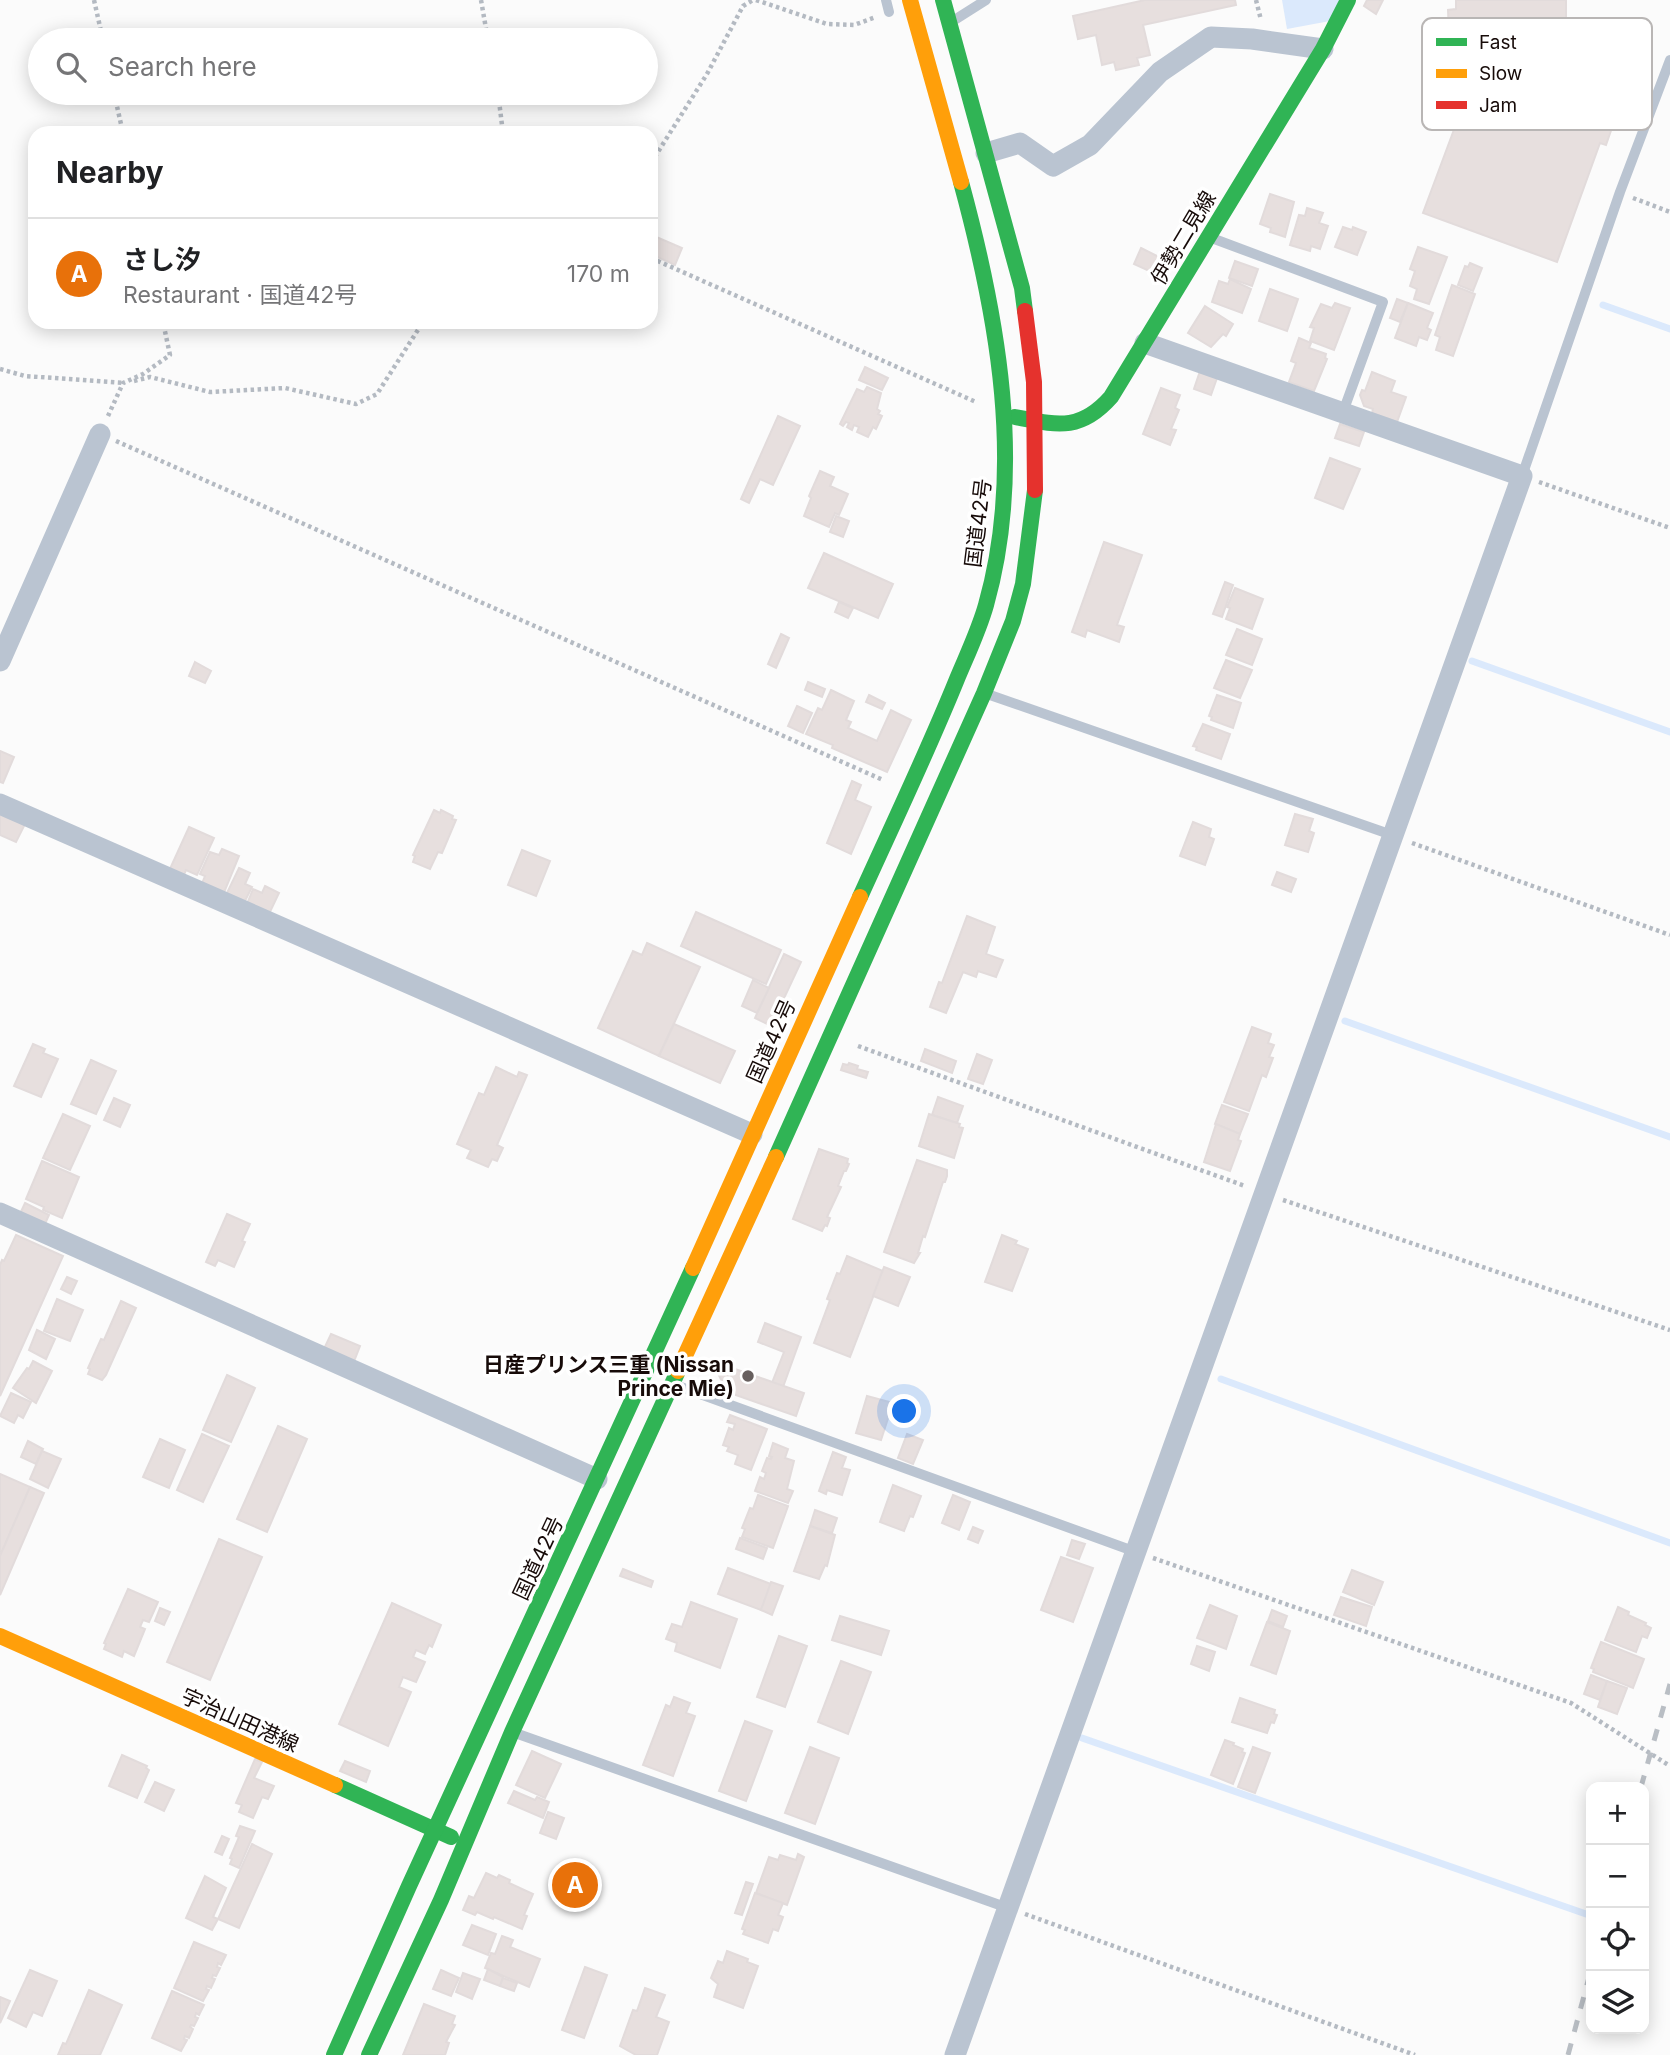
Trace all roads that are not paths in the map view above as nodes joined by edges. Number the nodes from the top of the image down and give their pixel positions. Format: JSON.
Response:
{"nodes":[{"id":1,"x":886,"y":0,"type":"edge"},
{"id":2,"x":910,"y":0,"type":"edge"},
{"id":3,"x":943,"y":0,"type":"edge"},
{"id":4,"x":986,"y":0,"type":"edge"},
{"id":5,"x":1348,"y":0,"type":"edge"},
{"id":6,"x":889,"y":12,"type":"road end"},
{"id":7,"x":949,"y":23,"type":"junction"},
{"id":8,"x":1323,"y":49,"type":"junction"},
{"id":9,"x":1670,"y":60,"type":"edge"},
{"id":10,"x":1652,"y":107,"type":"edge"},
{"id":11,"x":1643,"y":130,"type":"edge"},
{"id":12,"x":986,"y":153,"type":"junction"},
{"id":13,"x":1207,"y":237,"type":"junction"},
{"id":14,"x":1145,"y":343,"type":"junction"},
{"id":15,"x":1343,"y":412,"type":"junction"},
{"id":16,"x":1005,"y":415,"type":"junction"},
{"id":17,"x":1033,"y":421,"type":"junction"},
{"id":18,"x":100,"y":434,"type":"road end"},
{"id":19,"x":1522,"y":476,"type":"junction"},
{"id":20,"x":0,"y":661,"type":"edge"},
{"id":21,"x":984,"y":693,"type":"junction"},
{"id":22,"x":0,"y":804,"type":"edge"},
{"id":23,"x":1392,"y":835,"type":"junction"},
{"id":24,"x":752,"y":1134,"type":"junction"},
{"id":25,"x":0,"y":1213,"type":"edge"},
{"id":26,"x":660,"y":1379,"type":"junction"},
{"id":27,"x":597,"y":1479,"type":"junction"},
{"id":28,"x":1136,"y":1552,"type":"junction"},
{"id":29,"x":0,"y":1636,"type":"edge"},
{"id":30,"x":512,"y":1732,"type":"junction"},
{"id":31,"x":436,"y":1831,"type":"junction"},
{"id":32,"x":463,"y":1843,"type":"junction"},
{"id":33,"x":1008,"y":1908,"type":"junction"},
{"id":34,"x":334,"y":2055,"type":"edge"},
{"id":35,"x":369,"y":2055,"type":"edge"},
{"id":36,"x":954,"y":2055,"type":"edge"}],
"edges":[{"from":1,"to":6,"type":"lane"},
{"from":2,"to":16,"type":"main road","name":"国道42号"},
{"from":3,"to":7,"type":"main road","name":"国道42号"},
{"from":4,"to":7,"type":"lane"},
{"from":5,"to":8,"type":"main road","name":"伊勢二見線"},
{"from":7,"to":12,"type":"main road","name":"国道42号"},
{"from":8,"to":12,"type":"street"},
{"from":8,"to":13,"type":"main road","name":"伊勢二見線"},
{"from":9,"to":10,"type":"lane"},
{"from":11,"to":19,"type":"lane"},
{"from":12,"to":17,"type":"main road","name":"国道42号"},
{"from":13,"to":14,"type":"main road","name":"伊勢二見線"},
{"from":13,"to":15,"type":"lane"},
{"from":14,"to":15,"type":"street"},
{"from":14,"to":17,"type":"main road","name":"伊勢二見線"},
{"from":15,"to":19,"type":"street"},
{"from":16,"to":17,"type":"main road","name":"伊勢二見線"},
{"from":16,"to":24,"type":"main road","name":"国道42号"},
{"from":17,"to":21,"type":"main road","name":"国道42号"},
{"from":18,"to":20,"type":"street"},
{"from":19,"to":23,"type":"street"},
{"from":21,"to":23,"type":"lane"},
{"from":21,"to":26,"type":"main road","name":"国道42号"},
{"from":22,"to":24,"type":"street"},
{"from":23,"to":28,"type":"street"},
{"from":24,"to":26,"type":"main road","name":"国道42号"},
{"from":25,"to":27,"type":"street"},
{"from":26,"to":27,"type":"main road","name":"国道42号"},
{"from":26,"to":28,"type":"lane"},
{"from":26,"to":30,"type":"main road","name":"国道42号"},
{"from":27,"to":31,"type":"main road","name":"国道42号"},
{"from":28,"to":33,"type":"street"},
{"from":29,"to":31,"type":"main road","name":"宇治山田港線"},
{"from":30,"to":32,"type":"main road","name":"国道42号"},
{"from":30,"to":33,"type":"lane"},
{"from":31,"to":32,"type":"main road","name":"宇治山田港線"},
{"from":31,"to":34,"type":"main road","name":"国道42号"},
{"from":32,"to":35,"type":"main road","name":"国道42号"},
{"from":33,"to":36,"type":"street"}]}
